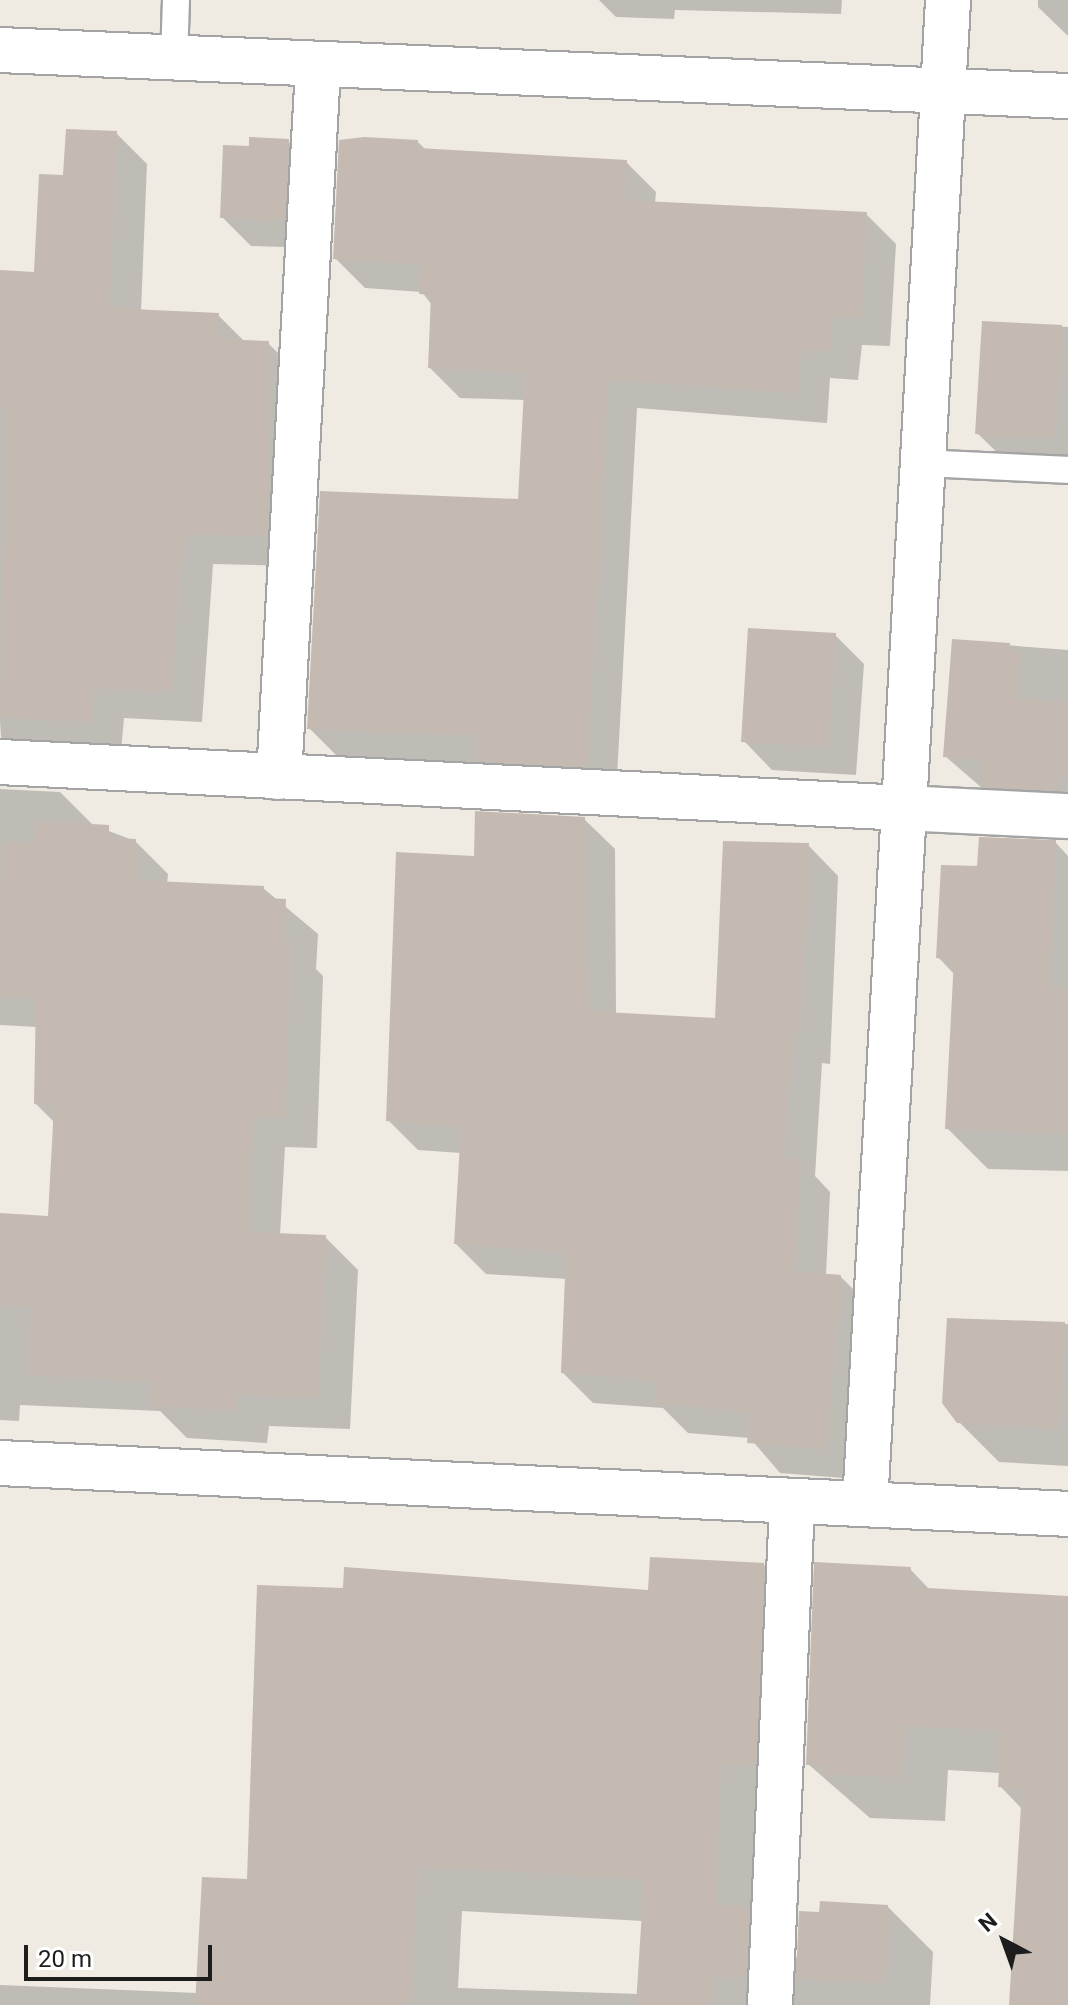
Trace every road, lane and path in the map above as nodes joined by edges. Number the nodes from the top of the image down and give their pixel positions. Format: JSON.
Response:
{"nodes":[{"id":1,"x":176,"y":0,"type":"edge"},
{"id":2,"x":948,"y":0,"type":"edge"},
{"id":3,"x":0,"y":50,"type":"edge"},
{"id":4,"x":174,"y":60,"type":"junction"},
{"id":5,"x":318,"y":68,"type":"junction"},
{"id":6,"x":945,"y":87,"type":"junction"},
{"id":7,"x":1068,"y":96,"type":"edge"},
{"id":8,"x":922,"y":463,"type":"junction"},
{"id":9,"x":1068,"y":470,"type":"edge"},
{"id":10,"x":0,"y":762,"type":"edge"},
{"id":11,"x":279,"y":777,"type":"junction"},
{"id":12,"x":904,"y":808,"type":"junction"},
{"id":13,"x":1068,"y":816,"type":"edge"},
{"id":14,"x":0,"y":1463,"type":"edge"},
{"id":15,"x":865,"y":1504,"type":"junction"},
{"id":16,"x":792,"y":1505,"type":"junction"},
{"id":17,"x":1068,"y":1514,"type":"edge"},
{"id":18,"x":770,"y":2005,"type":"edge"}],
"edges":[{"from":1,"to":4,"type":"lane"},
{"from":2,"to":6,"type":"street"},
{"from":3,"to":4,"type":"street"},
{"from":4,"to":5,"type":"street"},
{"from":5,"to":6,"type":"street"},
{"from":5,"to":11,"type":"street"},
{"from":6,"to":7,"type":"street"},
{"from":6,"to":8,"type":"street"},
{"from":8,"to":9,"type":"lane"},
{"from":8,"to":12,"type":"street"},
{"from":10,"to":11,"type":"street"},
{"from":11,"to":12,"type":"street"},
{"from":12,"to":13,"type":"street"},
{"from":12,"to":15,"type":"street"},
{"from":14,"to":16,"type":"street"},
{"from":15,"to":16,"type":"street"},
{"from":15,"to":17,"type":"street"},
{"from":16,"to":18,"type":"street"}]}
